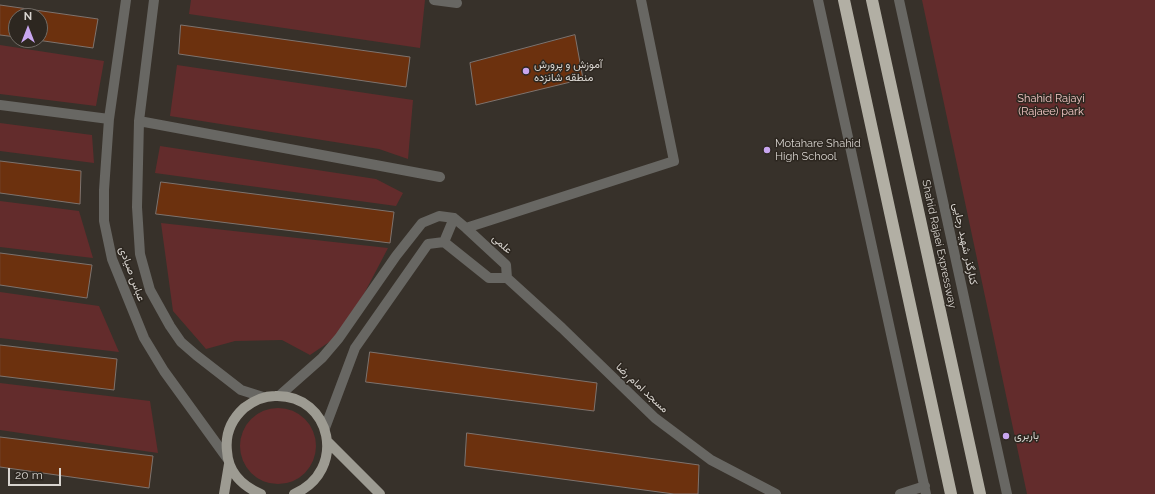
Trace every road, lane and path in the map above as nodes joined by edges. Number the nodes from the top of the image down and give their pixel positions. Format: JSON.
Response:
{"nodes":[{"id":1,"x":126,"y":0,"type":"edge"},
{"id":2,"x":154,"y":0,"type":"edge"},
{"id":3,"x":434,"y":0,"type":"edge"},
{"id":4,"x":642,"y":0,"type":"edge"},
{"id":5,"x":818,"y":0,"type":"edge"},
{"id":6,"x":844,"y":0,"type":"edge"},
{"id":7,"x":872,"y":0,"type":"edge"},
{"id":8,"x":899,"y":0,"type":"edge"},
{"id":9,"x":457,"y":3,"type":"dead end"},
{"id":10,"x":0,"y":105,"type":"edge"},
{"id":11,"x":109,"y":119,"type":"junction"},
{"id":12,"x":139,"y":120,"type":"junction"},
{"id":13,"x":440,"y":177,"type":"dead end"},
{"id":14,"x":454,"y":218,"type":"junction"},
{"id":15,"x":466,"y":228,"type":"junction"},
{"id":16,"x":444,"y":242,"type":"junction"},
{"id":17,"x":507,"y":278,"type":"junction"},
{"id":18,"x":279,"y":396,"type":"junction"},
{"id":19,"x":263,"y":397,"type":"junction"},
{"id":20,"x":325,"y":428,"type":"junction"},
{"id":21,"x":328,"y":442,"type":"junction"},
{"id":22,"x":228,"y":461,"type":"junction"},
{"id":23,"x":925,"y":490,"type":"edge"},
{"id":24,"x":224,"y":494,"type":"edge"},
{"id":25,"x":261,"y":494,"type":"edge"},
{"id":26,"x":294,"y":494,"type":"edge"},
{"id":27,"x":380,"y":494,"type":"edge"},
{"id":28,"x":776,"y":494,"type":"edge"},
{"id":29,"x":900,"y":494,"type":"edge"},
{"id":30,"x":951,"y":494,"type":"edge"},
{"id":31,"x":980,"y":494,"type":"edge"},
{"id":32,"x":1007,"y":494,"type":"edge"}],
"edges":[{"from":1,"to":11,"type":"street","name":"عباس صیادی"},
{"from":2,"to":12,"type":"street","name":"عباس صیادی"},
{"from":3,"to":9,"type":"street"},
{"from":4,"to":15,"type":"street"},
{"from":5,"to":23,"type":"street"},
{"from":6,"to":30,"type":"highway"},
{"from":7,"to":31,"type":"highway","name":"Shahid Rajaei Expressway"},
{"from":8,"to":32,"type":"street","name":"کنارگذر شهید رجایی"},
{"from":10,"to":11,"type":"street"},
{"from":11,"to":22,"type":"street","name":"عباس صیادی"},
{"from":12,"to":13,"type":"street"},
{"from":12,"to":19,"type":"street","name":"عباس صیادی"},
{"from":14,"to":15,"type":"street","name":"علمی"},
{"from":14,"to":16,"type":"street"},
{"from":14,"to":18,"type":"street"},
{"from":15,"to":17,"type":"street","name":"علمی"},
{"from":16,"to":17,"type":"street"},
{"from":16,"to":20,"type":"street"},
{"from":17,"to":28,"type":"street","name":"مسجد امام رضا"},
{"from":18,"to":19,"type":"main road"},
{"from":18,"to":20,"type":"main road"},
{"from":19,"to":22,"type":"main road"},
{"from":20,"to":21,"type":"main road"},
{"from":21,"to":26,"type":"main road"},
{"from":21,"to":27,"type":"main road"},
{"from":22,"to":24,"type":"main road"},
{"from":22,"to":25,"type":"main road"},
{"from":23,"to":29,"type":"street"}]}
